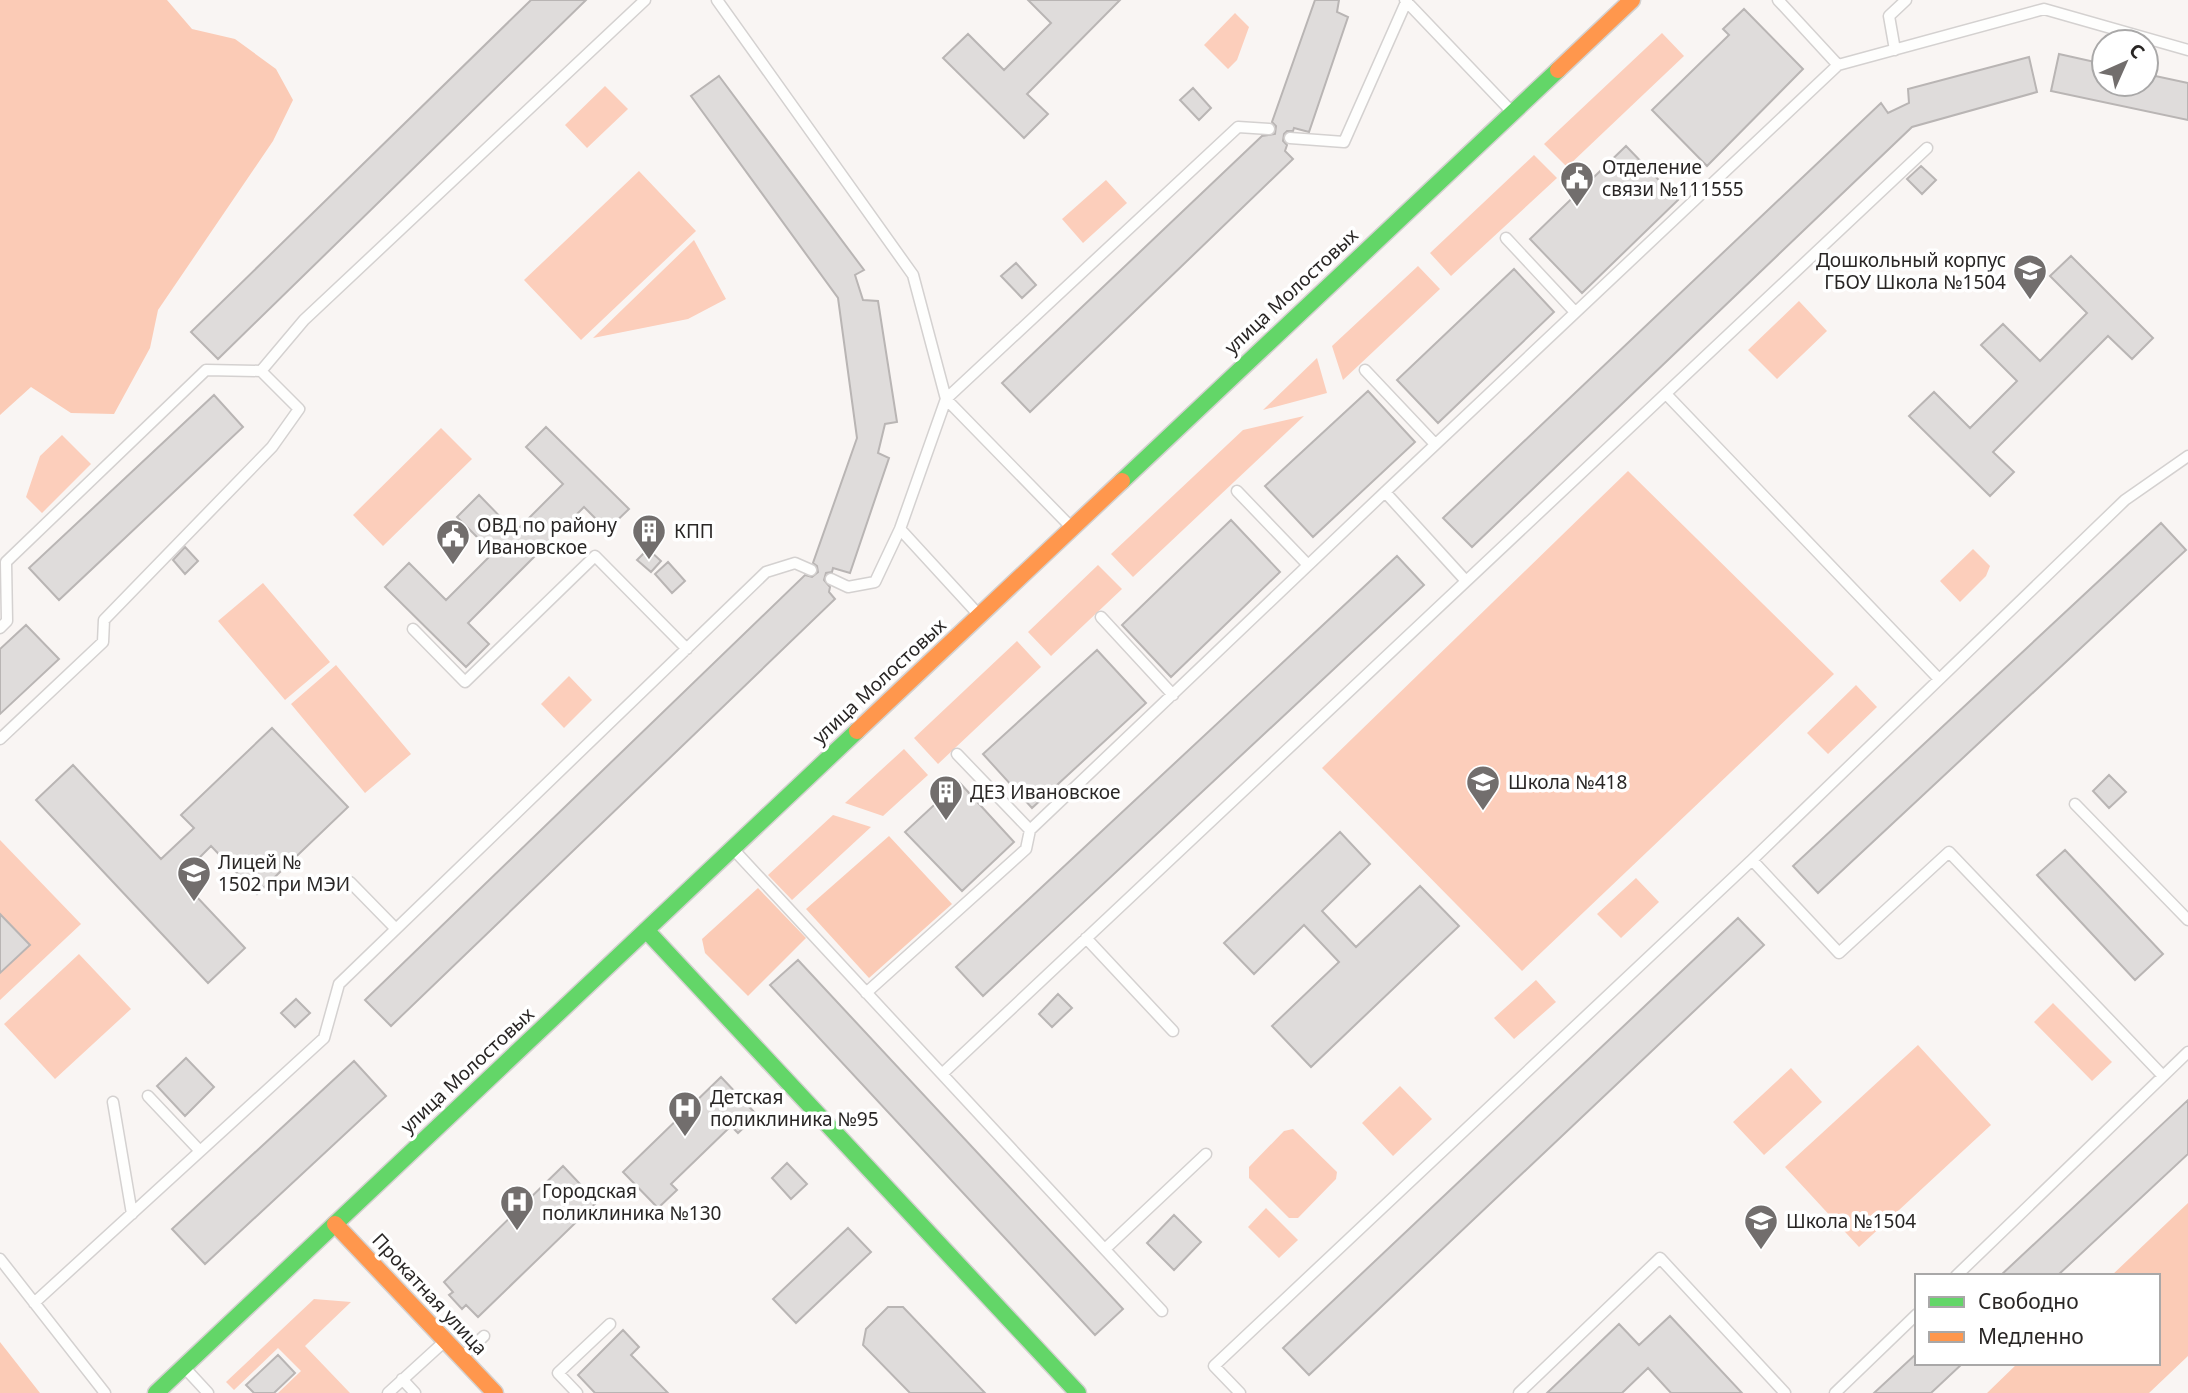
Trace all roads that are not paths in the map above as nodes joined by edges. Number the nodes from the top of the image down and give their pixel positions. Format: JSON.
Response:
{"nodes":[{"id":1,"x":645,"y":0,"type":"edge"},
{"id":2,"x":717,"y":0,"type":"edge"},
{"id":3,"x":1632,"y":0,"type":"edge"},
{"id":4,"x":1778,"y":0,"type":"edge"},
{"id":5,"x":1906,"y":0,"type":"edge"},
{"id":6,"x":1406,"y":1,"type":"edge"},
{"id":7,"x":1895,"y":50,"type":"junction"},
{"id":8,"x":2188,"y":50,"type":"edge"},
{"id":9,"x":1838,"y":65,"type":"junction"},
{"id":10,"x":1512,"y":112,"type":"junction"},
{"id":11,"x":1269,"y":129,"type":"dead end"},
{"id":12,"x":1290,"y":138,"type":"dead end"},
{"id":13,"x":1927,"y":148,"type":"dead end"},
{"id":14,"x":1506,"y":237,"type":"dead end"},
{"id":15,"x":1575,"y":312,"type":"junction"},
{"id":16,"x":1365,"y":370,"type":"dead end"},
{"id":17,"x":261,"y":371,"type":"junction"},
{"id":18,"x":1666,"y":394,"type":"junction"},
{"id":19,"x":946,"y":399,"type":"junction"},
{"id":20,"x":1435,"y":444,"type":"junction"},
{"id":21,"x":2188,"y":456,"type":"edge"},
{"id":22,"x":1237,"y":491,"type":"dead end"},
{"id":23,"x":1385,"y":492,"type":"junction"},
{"id":24,"x":1071,"y":527,"type":"junction"},
{"id":25,"x":900,"y":529,"type":"junction"},
{"id":26,"x":1308,"y":565,"type":"junction"},
{"id":27,"x":811,"y":570,"type":"dead end"},
{"id":28,"x":831,"y":579,"type":"dead end"},
{"id":29,"x":1466,"y":581,"type":"junction"},
{"id":30,"x":979,"y":615,"type":"junction"},
{"id":31,"x":1101,"y":617,"type":"dead end"},
{"id":32,"x":0,"y":628,"type":"edge"},
{"id":33,"x":413,"y":629,"type":"dead end"},
{"id":34,"x":687,"y":649,"type":"junction"},
{"id":35,"x":1938,"y":678,"type":"junction"},
{"id":36,"x":1173,"y":695,"type":"junction"},
{"id":37,"x":0,"y":739,"type":"edge"},
{"id":38,"x":957,"y":754,"type":"dead end"},
{"id":39,"x":2075,"y":804,"type":"dead end"},
{"id":40,"x":1030,"y":831,"type":"junction"},
{"id":41,"x":732,"y":849,"type":"junction"},
{"id":42,"x":1752,"y":860,"type":"junction"},
{"id":43,"x":350,"y":882,"type":"dead end"},
{"id":44,"x":2188,"y":920,"type":"edge"},
{"id":45,"x":396,"y":929,"type":"junction"},
{"id":46,"x":646,"y":930,"type":"junction"},
{"id":47,"x":1086,"y":938,"type":"junction"},
{"id":48,"x":866,"y":993,"type":"junction"},
{"id":49,"x":1173,"y":1031,"type":"dead end"},
{"id":50,"x":2188,"y":1052,"type":"edge"},
{"id":51,"x":942,"y":1074,"type":"junction"},
{"id":52,"x":2163,"y":1076,"type":"junction"},
{"id":53,"x":148,"y":1096,"type":"dead end"},
{"id":54,"x":113,"y":1102,"type":"dead end"},
{"id":55,"x":201,"y":1151,"type":"junction"},
{"id":56,"x":1206,"y":1154,"type":"dead end"},
{"id":57,"x":132,"y":1214,"type":"junction"},
{"id":58,"x":335,"y":1224,"type":"junction"},
{"id":59,"x":1105,"y":1250,"type":"junction"},
{"id":60,"x":0,"y":1259,"type":"edge"},
{"id":61,"x":1958,"y":1274,"type":"edge"},
{"id":62,"x":34,"y":1303,"type":"junction"},
{"id":63,"x":1162,"y":1311,"type":"dead end"},
{"id":64,"x":1915,"y":1316,"type":"edge"},
{"id":65,"x":610,"y":1324,"type":"dead end"},
{"id":66,"x":484,"y":1336,"type":"dead end"},
{"id":67,"x":445,"y":1341,"type":"junction"},
{"id":68,"x":462,"y":1358,"type":"junction"},
{"id":69,"x":183,"y":1367,"type":"junction"},
{"id":70,"x":402,"y":1379,"type":"junction"},
{"id":71,"x":105,"y":1393,"type":"edge"},
{"id":72,"x":156,"y":1393,"type":"edge"},
{"id":73,"x":208,"y":1393,"type":"edge"},
{"id":74,"x":388,"y":1393,"type":"edge"},
{"id":75,"x":415,"y":1393,"type":"edge"},
{"id":76,"x":495,"y":1393,"type":"edge"},
{"id":77,"x":577,"y":1393,"type":"edge"},
{"id":78,"x":1078,"y":1393,"type":"edge"},
{"id":79,"x":1240,"y":1393,"type":"edge"},
{"id":80,"x":1519,"y":1393,"type":"edge"},
{"id":81,"x":1786,"y":1393,"type":"edge"},
{"id":82,"x":1835,"y":1393,"type":"edge"}],
"edges":[{"from":1,"to":17,"type":"lane"},
{"from":2,"to":19,"type":"lane"},
{"from":3,"to":10,"type":"street","name":"улица Молостовых"},
{"from":4,"to":9,"type":"lane"},
{"from":5,"to":7,"type":"lane"},
{"from":6,"to":10,"type":"lane"},
{"from":6,"to":12,"type":"lane"},
{"from":7,"to":8,"type":"lane"},
{"from":7,"to":9,"type":"lane"},
{"from":9,"to":15,"type":"lane"},
{"from":10,"to":24,"type":"street","name":"улица Молостовых"},
{"from":11,"to":19,"type":"lane"},
{"from":13,"to":18,"type":"lane"},
{"from":14,"to":15,"type":"lane"},
{"from":15,"to":20,"type":"lane"},
{"from":16,"to":20,"type":"lane"},
{"from":17,"to":32,"type":"lane"},
{"from":17,"to":37,"type":"lane"},
{"from":18,"to":29,"type":"lane"},
{"from":18,"to":35,"type":"lane"},
{"from":19,"to":24,"type":"lane"},
{"from":19,"to":25,"type":"lane"},
{"from":20,"to":23,"type":"lane"},
{"from":21,"to":35,"type":"lane"},
{"from":22,"to":26,"type":"lane"},
{"from":23,"to":26,"type":"lane"},
{"from":23,"to":29,"type":"lane"},
{"from":24,"to":30,"type":"street","name":"улица Молостовых"},
{"from":25,"to":28,"type":"lane"},
{"from":25,"to":30,"type":"lane"},
{"from":26,"to":36,"type":"lane"},
{"from":27,"to":34,"type":"lane"},
{"from":29,"to":47,"type":"lane"},
{"from":30,"to":41,"type":"street","name":"улица Молостовых"},
{"from":31,"to":36,"type":"lane"},
{"from":33,"to":34,"type":"lane"},
{"from":34,"to":45,"type":"lane"},
{"from":35,"to":42,"type":"lane"},
{"from":36,"to":40,"type":"lane"},
{"from":38,"to":40,"type":"lane"},
{"from":39,"to":44,"type":"lane"},
{"from":40,"to":48,"type":"lane"},
{"from":41,"to":46,"type":"street","name":"улица Молостовых"},
{"from":41,"to":48,"type":"lane"},
{"from":42,"to":52,"type":"lane"},
{"from":42,"to":79,"type":"lane"},
{"from":43,"to":45,"type":"lane"},
{"from":45,"to":55,"type":"lane"},
{"from":46,"to":58,"type":"street","name":"улица Молостовых"},
{"from":46,"to":78,"type":"street"},
{"from":47,"to":49,"type":"lane"},
{"from":47,"to":51,"type":"lane"},
{"from":48,"to":51,"type":"lane"},
{"from":50,"to":52,"type":"lane"},
{"from":51,"to":59,"type":"lane"},
{"from":52,"to":61,"type":"lane"},
{"from":53,"to":55,"type":"lane"},
{"from":54,"to":57,"type":"lane"},
{"from":55,"to":57,"type":"lane"},
{"from":56,"to":59,"type":"lane"},
{"from":57,"to":62,"type":"lane"},
{"from":58,"to":67,"type":"street","name":"Прокатная улица"},
{"from":58,"to":69,"type":"street","name":"улица Молостовых"},
{"from":59,"to":63,"type":"lane"},
{"from":60,"to":62,"type":"lane"},
{"from":62,"to":71,"type":"lane"},
{"from":64,"to":82,"type":"lane"},
{"from":65,"to":77,"type":"lane"},
{"from":66,"to":68,"type":"lane"},
{"from":67,"to":68,"type":"street","name":"Прокатная улица"},
{"from":67,"to":70,"type":"lane"},
{"from":68,"to":76,"type":"street","name":"Прокатная улица"},
{"from":69,"to":72,"type":"street","name":"улица Молостовых"},
{"from":69,"to":73,"type":"lane"},
{"from":70,"to":74,"type":"lane"},
{"from":70,"to":75,"type":"lane"},
{"from":80,"to":81,"type":"lane"}]}
